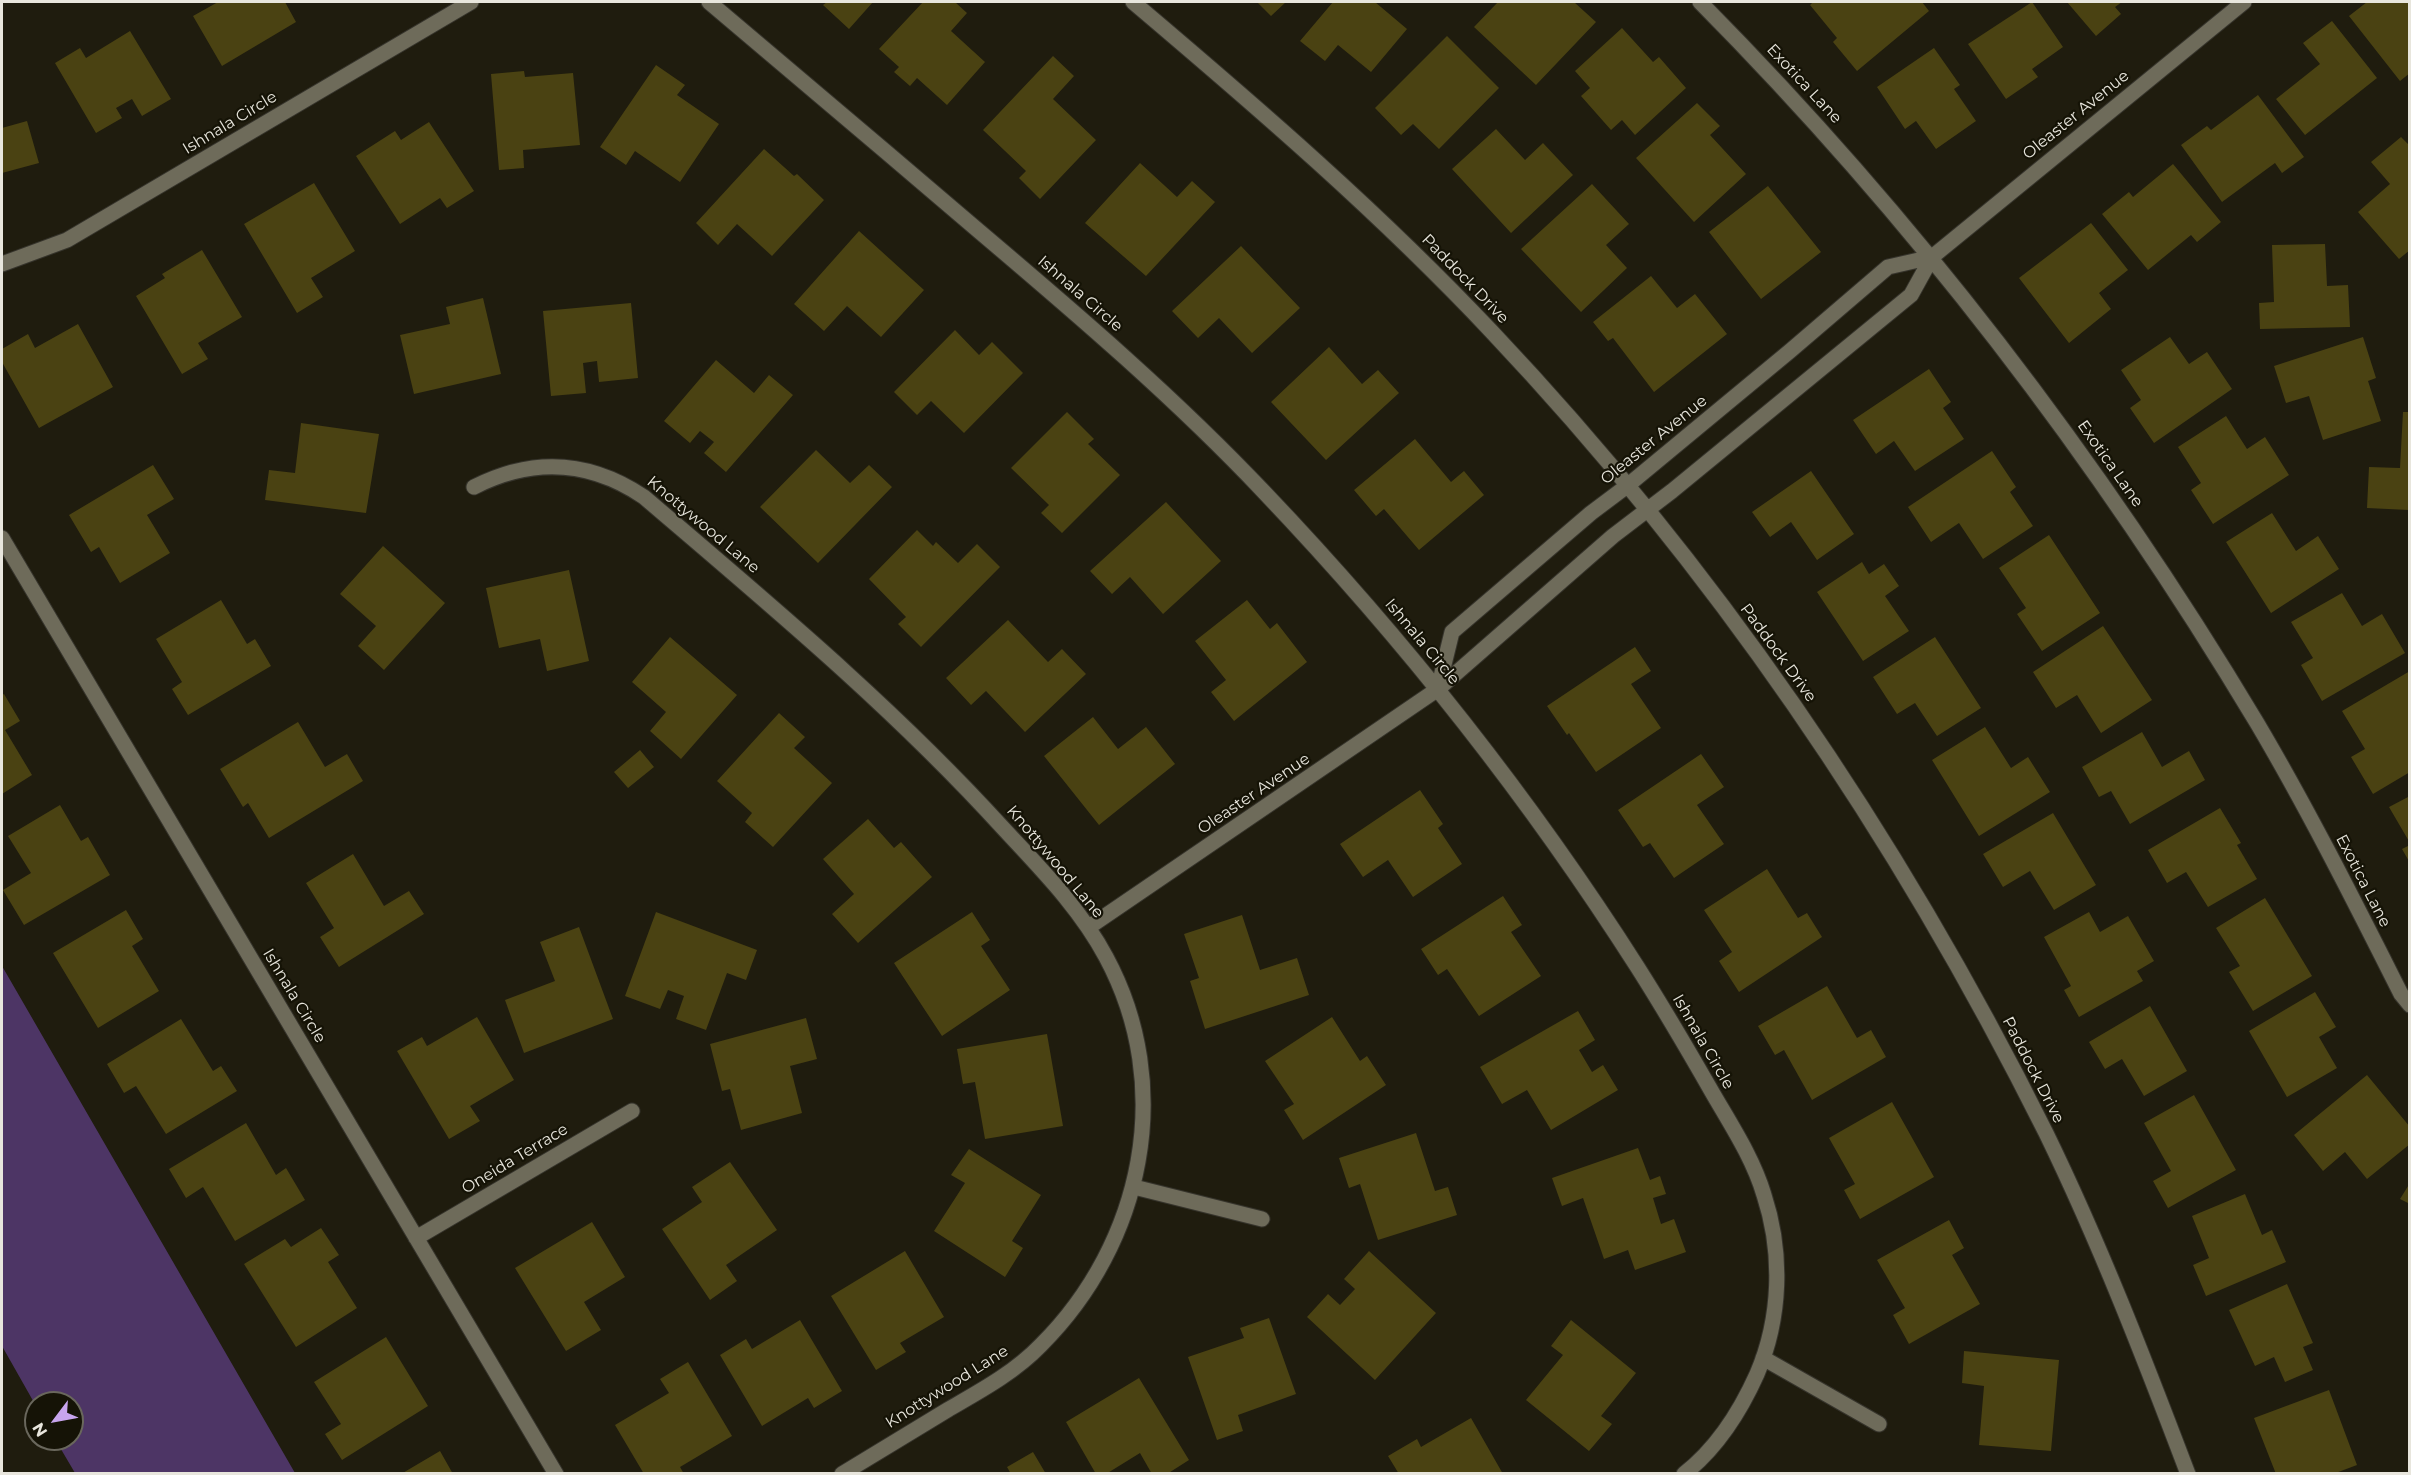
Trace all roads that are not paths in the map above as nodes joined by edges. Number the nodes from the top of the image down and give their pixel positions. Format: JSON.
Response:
{"nodes":[{"id":1,"x":471,"y":2,"type":"edge"},
{"id":2,"x":709,"y":2,"type":"edge"},
{"id":3,"x":1133,"y":2,"type":"edge"},
{"id":4,"x":1700,"y":2,"type":"edge"},
{"id":5,"x":2244,"y":2,"type":"edge"},
{"id":6,"x":1932,"y":257,"type":"junction"},
{"id":7,"x":2,"y":264,"type":"edge"},
{"id":8,"x":1627,"y":486,"type":"junction"},
{"id":9,"x":474,"y":487,"type":"dead end"},
{"id":10,"x":1647,"y":511,"type":"junction"},
{"id":11,"x":2,"y":537,"type":"edge"},
{"id":12,"x":1438,"y":688,"type":"junction"},
{"id":13,"x":1089,"y":927,"type":"junction"},
{"id":14,"x":2409,"y":1005,"type":"edge"},
{"id":15,"x":632,"y":1111,"type":"dead end"},
{"id":16,"x":1134,"y":1187,"type":"junction"},
{"id":17,"x":1262,"y":1219,"type":"dead end"},
{"id":18,"x":416,"y":1238,"type":"junction"},
{"id":19,"x":1763,"y":1358,"type":"junction"},
{"id":20,"x":1879,"y":1424,"type":"dead end"},
{"id":21,"x":556,"y":1473,"type":"edge"},
{"id":22,"x":842,"y":1473,"type":"edge"},
{"id":23,"x":1684,"y":1473,"type":"edge"},
{"id":24,"x":2188,"y":1473,"type":"edge"}],
"edges":[{"from":1,"to":7,"type":"street","name":"Ishnala Circle"},
{"from":2,"to":12,"type":"street","name":"Ishnala Circle"},
{"from":3,"to":8,"type":"street","name":"Paddock Drive"},
{"from":4,"to":6,"type":"street","name":"Exotica Lane"},
{"from":5,"to":6,"type":"street","name":"Oleaster Avenue"},
{"from":6,"to":8,"type":"street","name":"Oleaster Avenue"},
{"from":6,"to":10,"type":"street","name":"Oleaster Avenue"},
{"from":6,"to":14,"type":"street","name":"Exotica Lane"},
{"from":8,"to":10,"type":"street","name":"Paddock Drive"},
{"from":8,"to":12,"type":"street","name":"Oleaster Avenue"},
{"from":9,"to":13,"type":"street","name":"Knottywood Lane"},
{"from":10,"to":12,"type":"street","name":"Oleaster Avenue"},
{"from":10,"to":24,"type":"street","name":"Paddock Drive"},
{"from":11,"to":18,"type":"street","name":"Ishnala Circle"},
{"from":12,"to":13,"type":"street","name":"Oleaster Avenue"},
{"from":12,"to":19,"type":"street","name":"Ishnala Circle"},
{"from":13,"to":16,"type":"street","name":"Knottywood Lane"},
{"from":15,"to":18,"type":"street","name":"Oneida Terrace"},
{"from":16,"to":17,"type":"street"},
{"from":16,"to":22,"type":"street","name":"Knottywood Lane"},
{"from":18,"to":21,"type":"street","name":"Ishnala Circle"},
{"from":19,"to":20,"type":"street"},
{"from":19,"to":23,"type":"street","name":"Ishnala Circle"}]}
